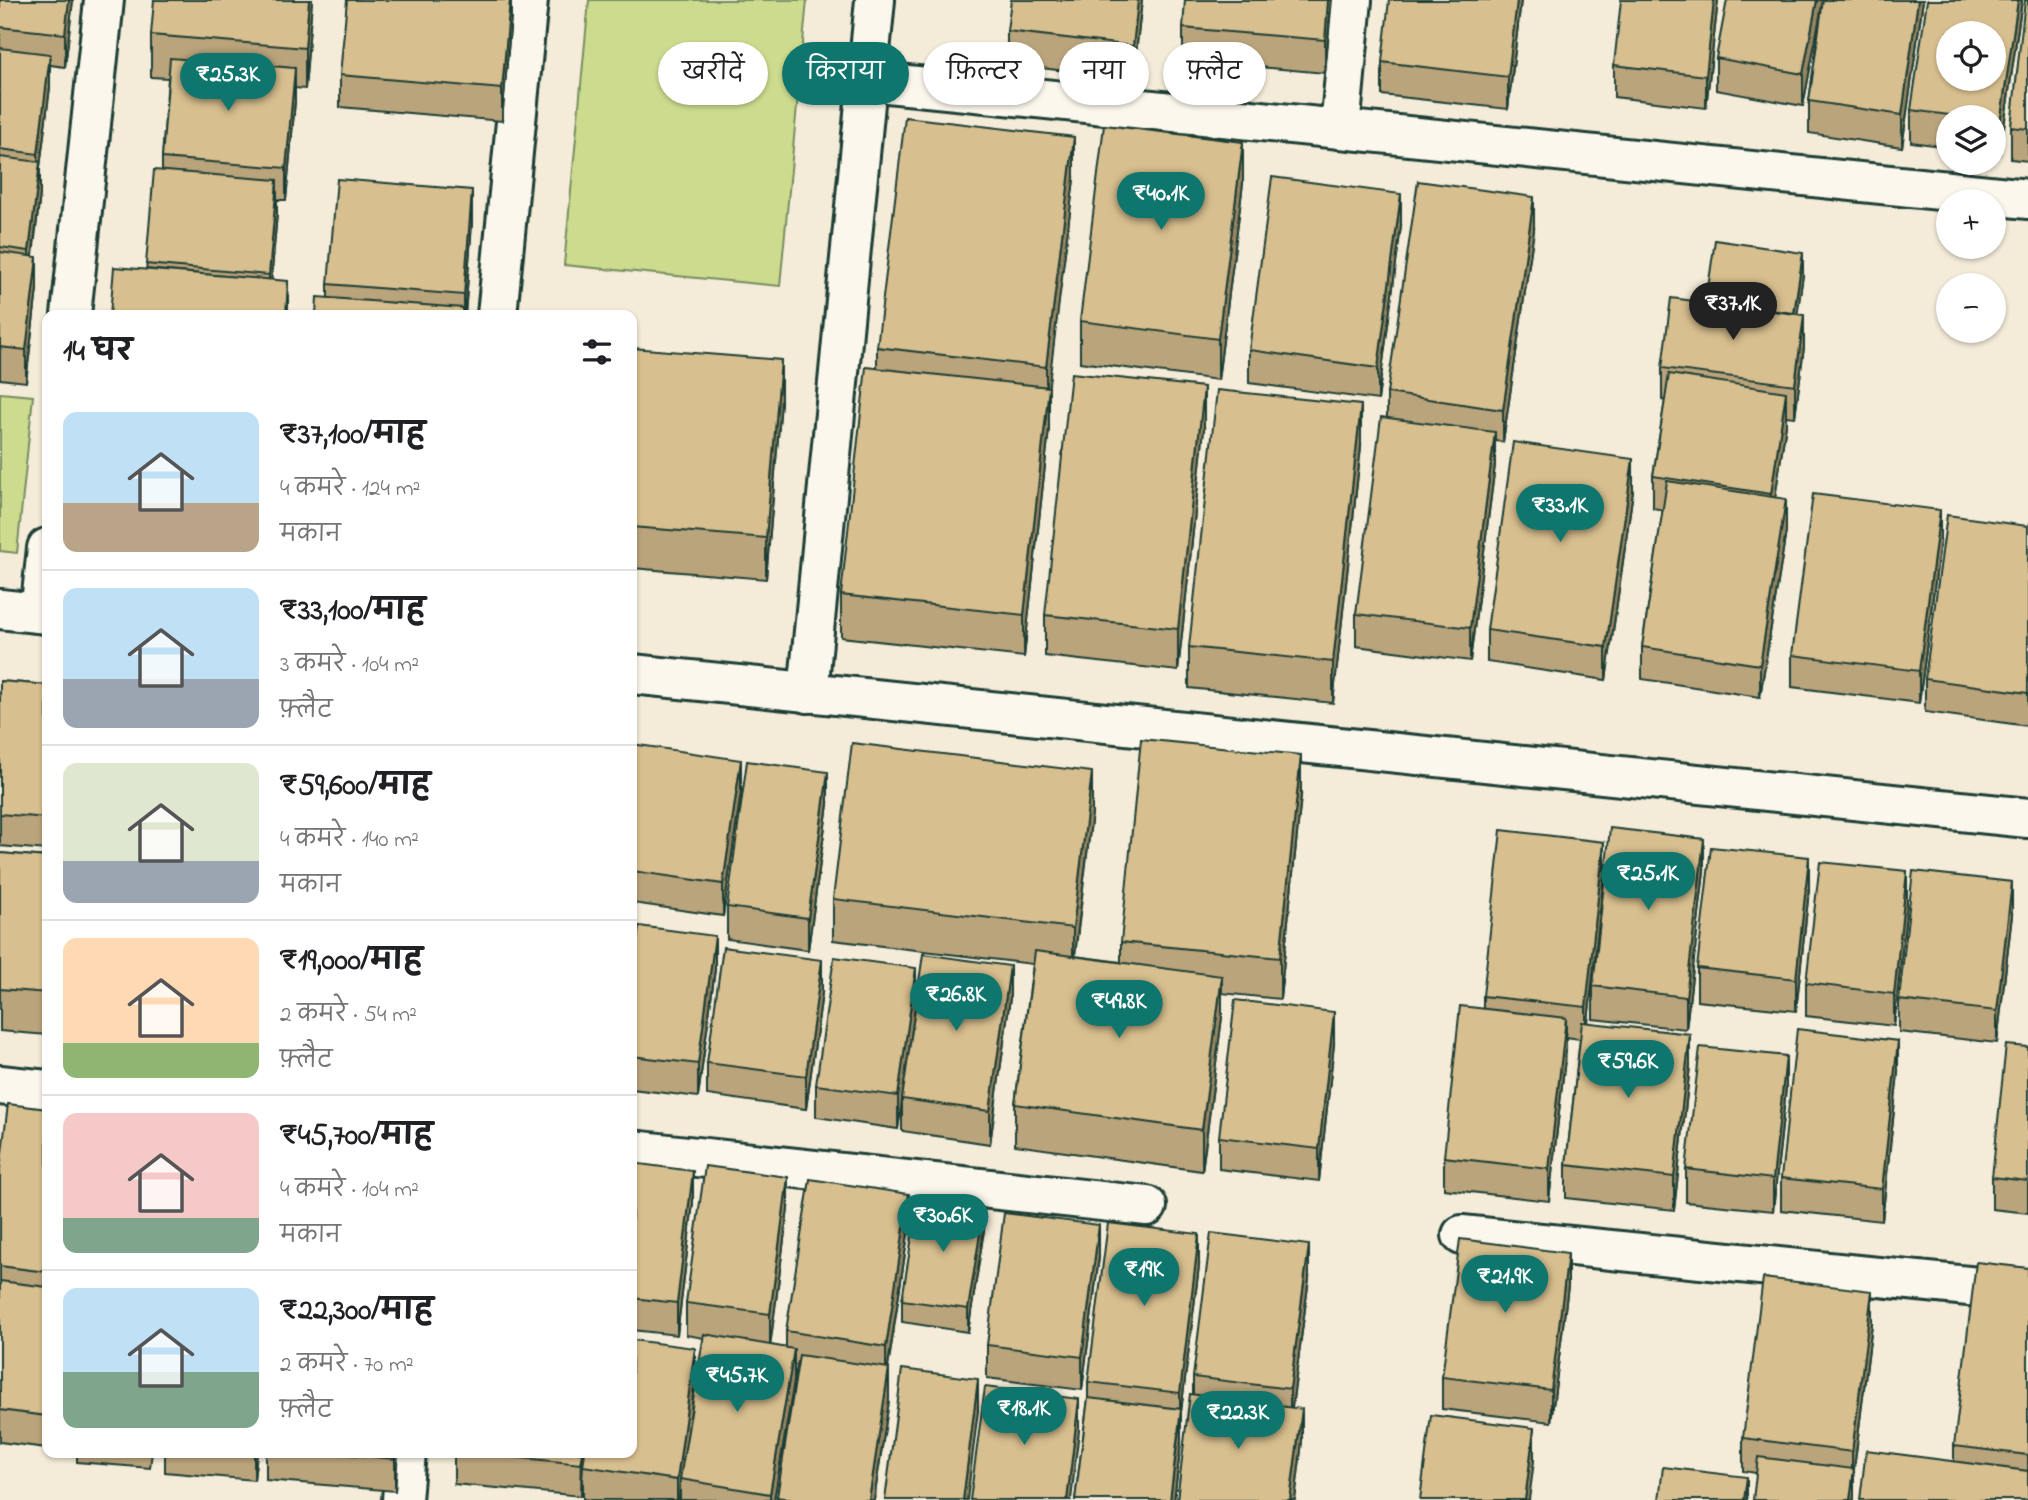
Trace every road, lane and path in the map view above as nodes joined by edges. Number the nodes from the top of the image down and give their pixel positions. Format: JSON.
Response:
{"nodes":[{"id":1,"x":104,"y":0,"type":"edge"},
{"id":2,"x":528,"y":0,"type":"edge"},
{"id":3,"x":876,"y":0,"type":"edge"},
{"id":4,"x":1352,"y":0,"type":"edge"},
{"id":5,"x":872,"y":42,"type":"edge"},
{"id":6,"x":909,"y":85,"type":"edge"},
{"id":7,"x":866,"y":105,"type":"edge"},
{"id":8,"x":1340,"y":129,"type":"junction"},
{"id":9,"x":2028,"y":199,"type":"edge"},
{"id":10,"x":72,"y":310,"type":"edge"},
{"id":11,"x":497,"y":310,"type":"edge"},
{"id":12,"x":0,"y":609,"type":"edge"},
{"id":13,"x":42,"y":614,"type":"edge"},
{"id":14,"x":637,"y":675,"type":"edge"},
{"id":15,"x":808,"y":693,"type":"junction"},
{"id":16,"x":2028,"y":818,"type":"edge"},
{"id":17,"x":0,"y":1085,"type":"edge"},
{"id":18,"x":42,"y":1089,"type":"edge"},
{"id":19,"x":637,"y":1151,"type":"edge"},
{"id":20,"x":1147,"y":1206,"type":"dead end"},
{"id":21,"x":1462,"y":1236,"type":"edge"},
{"id":22,"x":2028,"y":1292,"type":"edge"},
{"id":23,"x":406,"y":1458,"type":"edge"},
{"id":24,"x":402,"y":1500,"type":"edge"}],
"edges":[{"from":1,"to":10,"type":"street"},
{"from":2,"to":11,"type":"street"},
{"from":3,"to":5,"type":"street"},
{"from":4,"to":8,"type":"street"},
{"from":6,"to":8,"type":"street"},
{"from":7,"to":15,"type":"street"},
{"from":8,"to":9,"type":"street"},
{"from":12,"to":13,"type":"street"},
{"from":14,"to":15,"type":"street"},
{"from":15,"to":16,"type":"street"},
{"from":17,"to":18,"type":"street"},
{"from":19,"to":20,"type":"street"},
{"from":21,"to":22,"type":"street"},
{"from":23,"to":24,"type":"street"}]}
